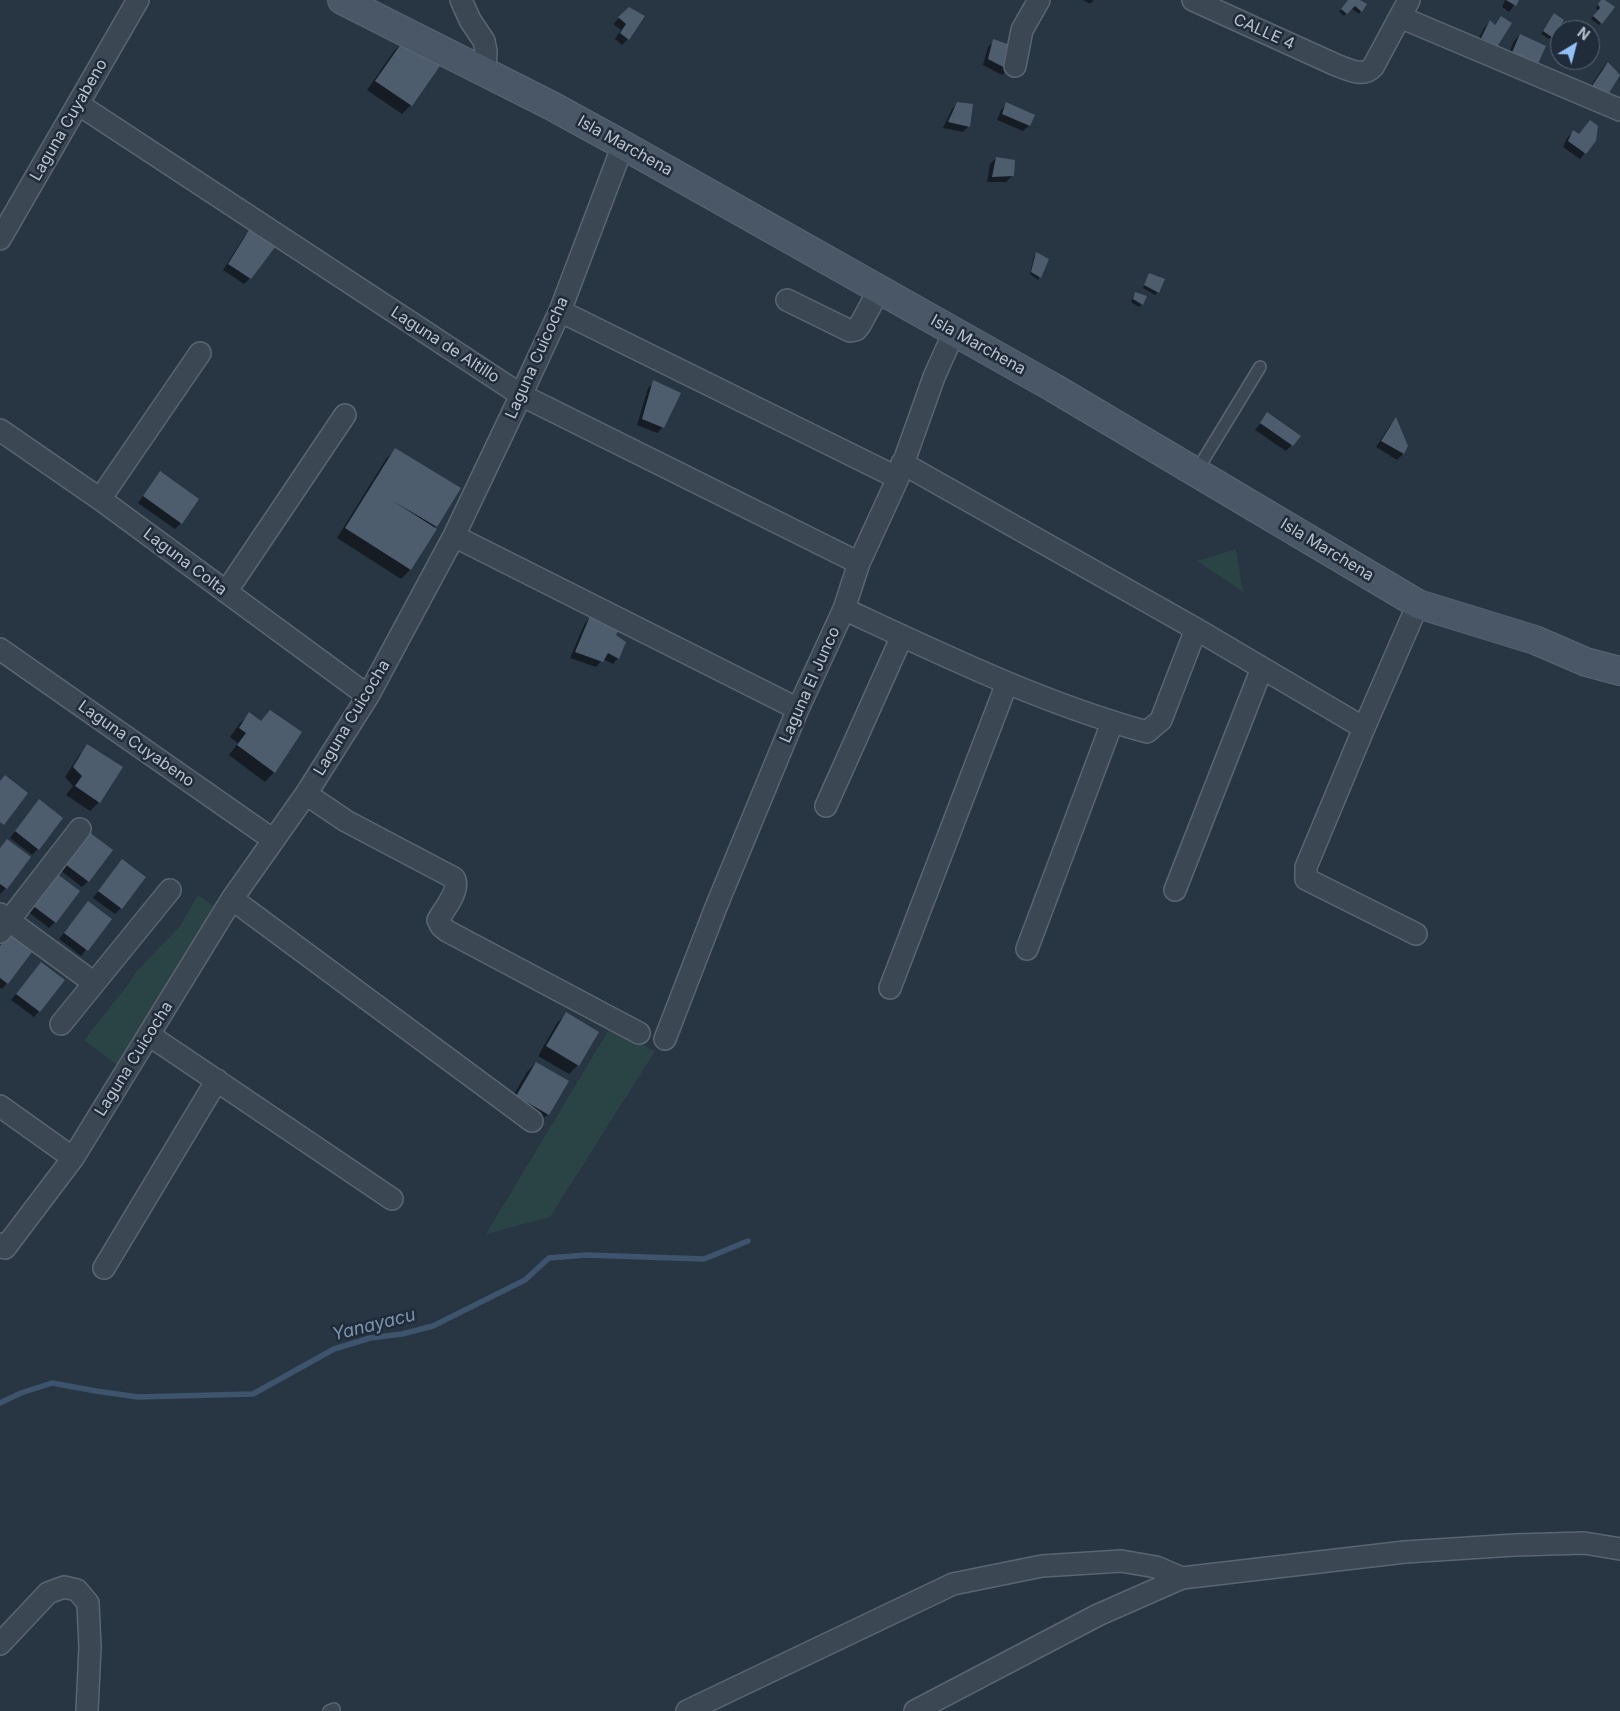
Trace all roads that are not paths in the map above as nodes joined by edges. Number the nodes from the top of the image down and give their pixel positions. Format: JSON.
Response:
{"nodes":[{"id":1,"x":138,"y":0,"type":"edge"},
{"id":2,"x":342,"y":0,"type":"edge"},
{"id":3,"x":461,"y":0,"type":"edge"},
{"id":4,"x":1039,"y":0,"type":"edge"},
{"id":5,"x":1193,"y":0,"type":"edge"},
{"id":6,"x":1404,"y":9,"type":"edge"},
{"id":7,"x":1015,"y":66,"type":"dead end"},
{"id":8,"x":485,"y":73,"type":"junction"},
{"id":9,"x":78,"y":104,"type":"junction"},
{"id":10,"x":1620,"y":110,"type":"edge"},
{"id":11,"x":623,"y":145,"type":"junction"},
{"id":12,"x":0,"y":239,"type":"edge"},
{"id":13,"x":879,"y":290,"type":"junction"},
{"id":14,"x":787,"y":300,"type":"dead end"},
{"id":15,"x":560,"y":311,"type":"junction"},
{"id":16,"x":954,"y":332,"type":"junction"},
{"id":17,"x":200,"y":353,"type":"dead end"},
{"id":18,"x":1260,"y":367,"type":"dead end"},
{"id":19,"x":522,"y":395,"type":"junction"},
{"id":20,"x":345,"y":415,"type":"dead end"},
{"id":21,"x":0,"y":430,"type":"edge"},
{"id":22,"x":900,"y":470,"type":"junction"},
{"id":23,"x":1196,"y":472,"type":"junction"},
{"id":24,"x":100,"y":499,"type":"junction"},
{"id":25,"x":454,"y":536,"type":"junction"},
{"id":26,"x":859,"y":563,"type":"junction"},
{"id":27,"x":226,"y":592,"type":"junction"},
{"id":28,"x":1418,"y":604,"type":"junction"},
{"id":29,"x":844,"y":609,"type":"junction"},
{"id":30,"x":1196,"y":629,"type":"junction"},
{"id":31,"x":902,"y":636,"type":"junction"},
{"id":32,"x":0,"y":649,"type":"edge"},
{"id":33,"x":1262,"y":668,"type":"junction"},
{"id":34,"x":1620,"y":671,"type":"edge"},
{"id":35,"x":1007,"y":683,"type":"junction"},
{"id":36,"x":368,"y":696,"type":"junction"},
{"id":37,"x":798,"y":709,"type":"junction"},
{"id":38,"x":1112,"y":722,"type":"junction"},
{"id":39,"x":1364,"y":728,"type":"junction"},
{"id":40,"x":306,"y":794,"type":"junction"},
{"id":41,"x":826,"y":806,"type":"dead end"},
{"id":42,"x":80,"y":829,"type":"dead end"},
{"id":43,"x":272,"y":839,"type":"junction"},
{"id":44,"x":170,"y":890,"type":"dead end"},
{"id":45,"x":1175,"y":890,"type":"dead end"},
{"id":46,"x":232,"y":899,"type":"junction"},
{"id":47,"x":3,"y":922,"type":"edge"},
{"id":48,"x":1416,"y":934,"type":"dead end"},
{"id":49,"x":1027,"y":949,"type":"dead end"},
{"id":50,"x":94,"y":983,"type":"junction"},
{"id":51,"x":890,"y":988,"type":"dead end"},
{"id":52,"x":61,"y":1024,"type":"dead end"},
{"id":53,"x":639,"y":1033,"type":"dead end"},
{"id":54,"x":149,"y":1035,"type":"junction"},
{"id":55,"x":665,"y":1038,"type":"dead end"},
{"id":56,"x":217,"y":1080,"type":"junction"},
{"id":57,"x":0,"y":1106,"type":"edge"},
{"id":58,"x":532,"y":1121,"type":"dead end"},
{"id":59,"x":73,"y":1158,"type":"junction"},
{"id":60,"x":392,"y":1199,"type":"dead end"},
{"id":61,"x":3,"y":1246,"type":"edge"},
{"id":62,"x":104,"y":1268,"type":"dead end"},
{"id":63,"x":1620,"y":1549,"type":"edge"},
{"id":64,"x":1182,"y":1578,"type":"junction"},
{"id":65,"x":0,"y":1644,"type":"edge"},
{"id":66,"x":87,"y":1711,"type":"edge"},
{"id":67,"x":687,"y":1711,"type":"edge"},
{"id":68,"x":915,"y":1711,"type":"edge"}],
"edges":[{"from":1,"to":9,"type":"street","name":"Laguna Cuyabeno"},
{"from":2,"to":8,"type":"street","name":"Isla Marchena"},
{"from":3,"to":8,"type":"street"},
{"from":4,"to":7,"type":"street"},
{"from":5,"to":6,"type":"street","name":"CALLE 4"},
{"from":6,"to":10,"type":"street"},
{"from":8,"to":11,"type":"street","name":"Isla Marchena"},
{"from":9,"to":12,"type":"street","name":"Laguna Cuyabeno"},
{"from":9,"to":19,"type":"street","name":"Laguna de Altillo"},
{"from":11,"to":13,"type":"street","name":"Isla Marchena"},
{"from":11,"to":15,"type":"street","name":"Laguna Cuicocha"},
{"from":13,"to":14,"type":"street"},
{"from":13,"to":16,"type":"street","name":"Isla Marchena"},
{"from":15,"to":19,"type":"street","name":"Laguna Cuicocha"},
{"from":15,"to":22,"type":"street"},
{"from":16,"to":22,"type":"street","name":"Laguna El Junco"},
{"from":16,"to":23,"type":"street","name":"Isla Marchena"},
{"from":17,"to":24,"type":"street"},
{"from":18,"to":23,"type":"lane"},
{"from":19,"to":25,"type":"street","name":"Laguna Cuicocha"},
{"from":19,"to":26,"type":"street","name":"Laguna de Altillo"},
{"from":20,"to":27,"type":"street"},
{"from":21,"to":24,"type":"street","name":"Laguna Colta"},
{"from":22,"to":26,"type":"street","name":"Laguna El Junco"},
{"from":22,"to":30,"type":"street"},
{"from":23,"to":28,"type":"street","name":"Isla Marchena"},
{"from":24,"to":27,"type":"street","name":"Laguna Colta"},
{"from":25,"to":36,"type":"street","name":"Laguna Cuicocha"},
{"from":25,"to":37,"type":"street"},
{"from":26,"to":29,"type":"street","name":"Laguna El Junco"},
{"from":27,"to":36,"type":"street","name":"Laguna Colta"},
{"from":28,"to":34,"type":"street","name":"Isla Marchena"},
{"from":28,"to":39,"type":"street"},
{"from":29,"to":31,"type":"street"},
{"from":29,"to":37,"type":"street","name":"Laguna El Junco"},
{"from":30,"to":33,"type":"street"},
{"from":30,"to":38,"type":"street"},
{"from":31,"to":35,"type":"street"},
{"from":31,"to":41,"type":"street"},
{"from":32,"to":43,"type":"street","name":"Laguna Cuyabeno"},
{"from":33,"to":39,"type":"street"},
{"from":33,"to":45,"type":"street"},
{"from":35,"to":38,"type":"street"},
{"from":35,"to":51,"type":"street"},
{"from":36,"to":40,"type":"street","name":"Laguna Cuicocha"},
{"from":37,"to":55,"type":"street","name":"Laguna El Junco"},
{"from":38,"to":49,"type":"street"},
{"from":39,"to":48,"type":"street"},
{"from":40,"to":43,"type":"street","name":"Laguna Cuicocha"},
{"from":40,"to":53,"type":"street"},
{"from":42,"to":47,"type":"street"},
{"from":43,"to":46,"type":"street","name":"Laguna Cuicocha"},
{"from":44,"to":50,"type":"street"},
{"from":46,"to":54,"type":"street","name":"Laguna Cuicocha"},
{"from":46,"to":58,"type":"street"},
{"from":47,"to":50,"type":"street"},
{"from":50,"to":52,"type":"street"},
{"from":54,"to":56,"type":"street"},
{"from":54,"to":59,"type":"street","name":"Laguna Cuicocha"},
{"from":56,"to":60,"type":"street"},
{"from":56,"to":62,"type":"street"},
{"from":57,"to":59,"type":"street"},
{"from":59,"to":61,"type":"street","name":"Laguna Cuicocha"},
{"from":63,"to":64,"type":"street"},
{"from":64,"to":67,"type":"street"},
{"from":64,"to":68,"type":"street"},
{"from":65,"to":66,"type":"street"}]}
